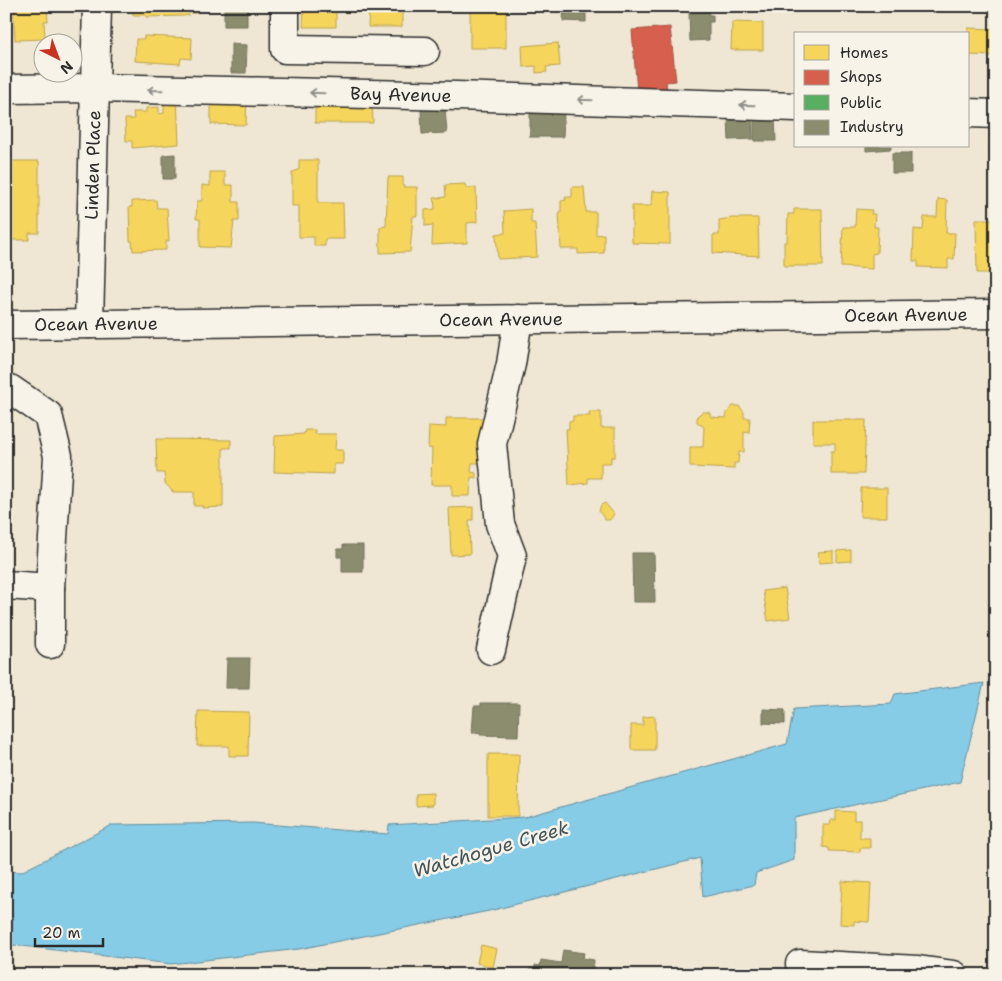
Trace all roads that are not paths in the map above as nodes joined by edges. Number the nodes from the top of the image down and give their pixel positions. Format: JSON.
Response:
{"nodes":[{"id":1,"x":97,"y":6,"type":"edge"},
{"id":2,"x":285,"y":6,"type":"edge"},
{"id":3,"x":425,"y":51,"type":"dead end"},
{"id":4,"x":96,"y":88,"type":"junction"},
{"id":5,"x":6,"y":89,"type":"edge"},
{"id":6,"x":794,"y":107,"type":"edge"},
{"id":7,"x":970,"y":113,"type":"edge"},
{"id":8,"x":996,"y":114,"type":"edge"},
{"id":9,"x":996,"y":314,"type":"edge"},
{"id":10,"x":518,"y":319,"type":"junction"},
{"id":11,"x":89,"y":324,"type":"junction"},
{"id":12,"x":6,"y":325,"type":"edge"},
{"id":13,"x":6,"y":389,"type":"edge"},
{"id":14,"x":6,"y":585,"type":"edge"},
{"id":15,"x":50,"y":588,"type":"junction"},
{"id":16,"x":50,"y":644,"type":"dead end"},
{"id":17,"x":491,"y":650,"type":"dead end"},
{"id":18,"x":800,"y":964,"type":"dead end"},
{"id":19,"x":875,"y":971,"type":"edge"},
{"id":20,"x":954,"y":975,"type":"edge"}],
"edges":[{"from":1,"to":4,"type":"street","name":"Linden Place"},
{"from":2,"to":3,"type":"street"},
{"from":4,"to":5,"type":"street","name":"Bay Avenue"},
{"from":6,"to":4,"type":"street","name":"Bay Avenue","one_way":true},
{"from":4,"to":11,"type":"street","name":"Linden Place"},
{"from":7,"to":8,"type":"street"},
{"from":9,"to":10,"type":"street","name":"Ocean Avenue"},
{"from":10,"to":11,"type":"street","name":"Ocean Avenue"},
{"from":10,"to":17,"type":"street"},
{"from":11,"to":12,"type":"street","name":"Ocean Avenue"},
{"from":13,"to":15,"type":"street"},
{"from":14,"to":15,"type":"street"},
{"from":15,"to":16,"type":"street"},
{"from":18,"to":19,"type":"street"},
{"from":19,"to":20,"type":"street"}]}
